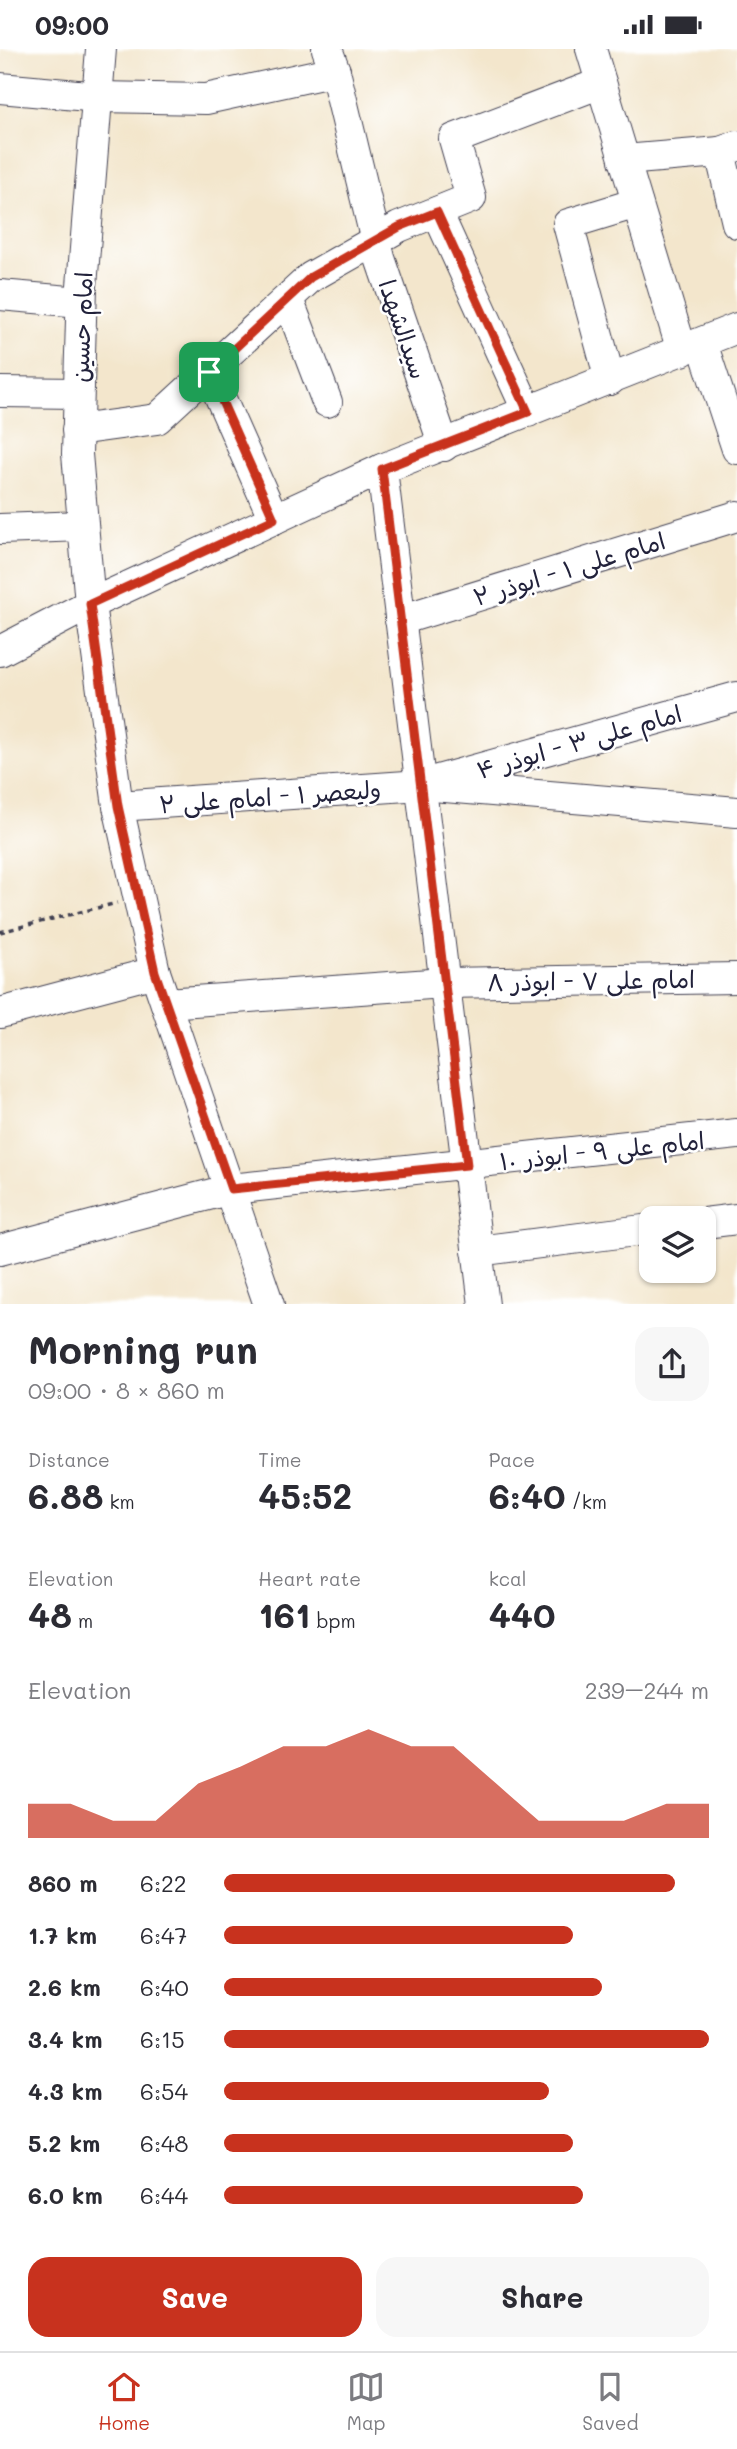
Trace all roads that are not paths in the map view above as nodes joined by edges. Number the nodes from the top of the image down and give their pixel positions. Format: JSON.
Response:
{"nodes":[{"id":1,"x":101,"y":49,"type":"edge"},
{"id":2,"x":591,"y":49,"type":"edge"},
{"id":3,"x":331,"y":60,"type":"edge"},
{"id":4,"x":601,"y":83,"type":"junction"},
{"id":5,"x":0,"y":88,"type":"edge"},
{"id":6,"x":99,"y":97,"type":"junction"},
{"id":7,"x":729,"y":149,"type":"edge"},
{"id":8,"x":624,"y":160,"type":"junction"},
{"id":9,"x":637,"y":203,"type":"junction"},
{"id":10,"x":437,"y":212,"type":"junction"},
{"id":11,"x":737,"y":223,"type":"edge"},
{"id":12,"x":376,"y":240,"type":"junction"},
{"id":13,"x":0,"y":295,"type":"edge"},
{"id":14,"x":288,"y":299,"type":"junction"},
{"id":15,"x":81,"y":302,"type":"junction"},
{"id":16,"x":737,"y":328,"type":"edge"},
{"id":17,"x":692,"y":347,"type":"junction"},
{"id":18,"x":209,"y":372,"type":"junction"},
{"id":19,"x":610,"y":380,"type":"junction"},
{"id":20,"x":0,"y":392,"type":"edge"},
{"id":21,"x":78,"y":393,"type":"junction"},
{"id":22,"x":327,"y":402,"type":"dead end"},
{"id":23,"x":528,"y":412,"type":"junction"},
{"id":24,"x":78,"y":430,"type":"junction"},
{"id":25,"x":444,"y":446,"type":"junction"},
{"id":26,"x":737,"y":449,"type":"edge"},
{"id":27,"x":382,"y":469,"type":"junction"},
{"id":28,"x":737,"y":516,"type":"edge"},
{"id":29,"x":274,"y":519,"type":"junction"},
{"id":30,"x":83,"y":526,"type":"junction"},
{"id":31,"x":0,"y":529,"type":"edge"},
{"id":32,"x":90,"y":604,"type":"junction"},
{"id":33,"x":400,"y":620,"type":"junction"},
{"id":34,"x":0,"y":650,"type":"edge"},
{"id":35,"x":737,"y":697,"type":"edge"},
{"id":36,"x":421,"y":785,"type":"junction"},
{"id":37,"x":118,"y":806,"type":"junction"},
{"id":38,"x":737,"y":812,"type":"edge"},
{"id":39,"x":155,"y":972,"type":"junction"},
{"id":40,"x":737,"y":978,"type":"edge"},
{"id":41,"x":444,"y":983,"type":"junction"},
{"id":42,"x":166,"y":1003,"type":"junction"},
{"id":43,"x":0,"y":1013,"type":"edge"},
{"id":44,"x":737,"y":1134,"type":"edge"},
{"id":45,"x":467,"y":1165,"type":"junction"},
{"id":46,"x":231,"y":1189,"type":"junction"},
{"id":47,"x":737,"y":1219,"type":"edge"},
{"id":48,"x":716,"y":1222,"type":"edge"},
{"id":49,"x":639,"y":1231,"type":"edge"},
{"id":50,"x":0,"y":1250,"type":"edge"},
{"id":51,"x":477,"y":1251,"type":"junction"},
{"id":52,"x":269,"y":1304,"type":"edge"},
{"id":53,"x":484,"y":1304,"type":"edge"}],
"edges":[{"from":1,"to":6,"type":"street","name":"امام حسین"},
{"from":2,"to":4,"type":"street"},
{"from":3,"to":6,"type":"street"},
{"from":3,"to":12,"type":"street","name":"سیدالشهدا"},
{"from":4,"to":8,"type":"street"},
{"from":4,"to":10,"type":"street"},
{"from":5,"to":6,"type":"street"},
{"from":6,"to":15,"type":"street","name":"امام حسین"},
{"from":7,"to":8,"type":"street"},
{"from":7,"to":11,"type":"street"},
{"from":8,"to":9,"type":"street"},
{"from":9,"to":17,"type":"street"},
{"from":9,"to":19,"type":"street"},
{"from":10,"to":12,"type":"street"},
{"from":10,"to":23,"type":"street"},
{"from":12,"to":14,"type":"street"},
{"from":12,"to":25,"type":"street","name":"سیدالشهدا"},
{"from":13,"to":15,"type":"street"},
{"from":14,"to":18,"type":"street"},
{"from":14,"to":22,"type":"street"},
{"from":15,"to":21,"type":"street","name":"امام حسین"},
{"from":16,"to":17,"type":"street"},
{"from":17,"to":19,"type":"street"},
{"from":17,"to":26,"type":"street"},
{"from":18,"to":24,"type":"street"},
{"from":18,"to":29,"type":"street"},
{"from":19,"to":23,"type":"street"},
{"from":20,"to":21,"type":"street"},
{"from":21,"to":24,"type":"street","name":"امام حسین"},
{"from":23,"to":25,"type":"street"},
{"from":24,"to":30,"type":"street","name":"امام حسین"},
{"from":25,"to":27,"type":"street"},
{"from":27,"to":29,"type":"street"},
{"from":27,"to":33,"type":"street"},
{"from":28,"to":33,"type":"street","name":"امام علی ۱ - ابوذر ۲"},
{"from":29,"to":32,"type":"street"},
{"from":30,"to":31,"type":"street"},
{"from":30,"to":32,"type":"street","name":"امام حسین"},
{"from":32,"to":34,"type":"street"},
{"from":32,"to":37,"type":"street","name":"امام حسین"},
{"from":33,"to":36,"type":"street"},
{"from":35,"to":36,"type":"street","name":"امام علی ۳ - ابوذر ۴"},
{"from":36,"to":37,"type":"street","name":"ولیعصر ۱ - امام علی ۲"},
{"from":36,"to":38,"type":"street"},
{"from":36,"to":41,"type":"street"},
{"from":37,"to":39,"type":"street","name":"امام حسین"},
{"from":39,"to":42,"type":"street","name":"امام حسین"},
{"from":39,"to":43,"type":"street"},
{"from":40,"to":41,"type":"street","name":"امام علی ۷ - ابوذر ۸"},
{"from":41,"to":42,"type":"street","name":"امام علی ۷ - ابوذر ۸"},
{"from":41,"to":45,"type":"street"},
{"from":42,"to":46,"type":"street","name":"امام حسین"},
{"from":44,"to":45,"type":"street","name":"امام علی ۹ - ابوذر ۱۰"},
{"from":45,"to":46,"type":"street","name":"امام علی ۹ - ابوذر ۱۰"},
{"from":45,"to":51,"type":"street"},
{"from":46,"to":50,"type":"street","name":"امام علی ۹ - ابوذر ۱۰"},
{"from":46,"to":52,"type":"street","name":"امام حسین"},
{"from":47,"to":48,"type":"street"},
{"from":49,"to":51,"type":"street"},
{"from":51,"to":53,"type":"street"}]}
